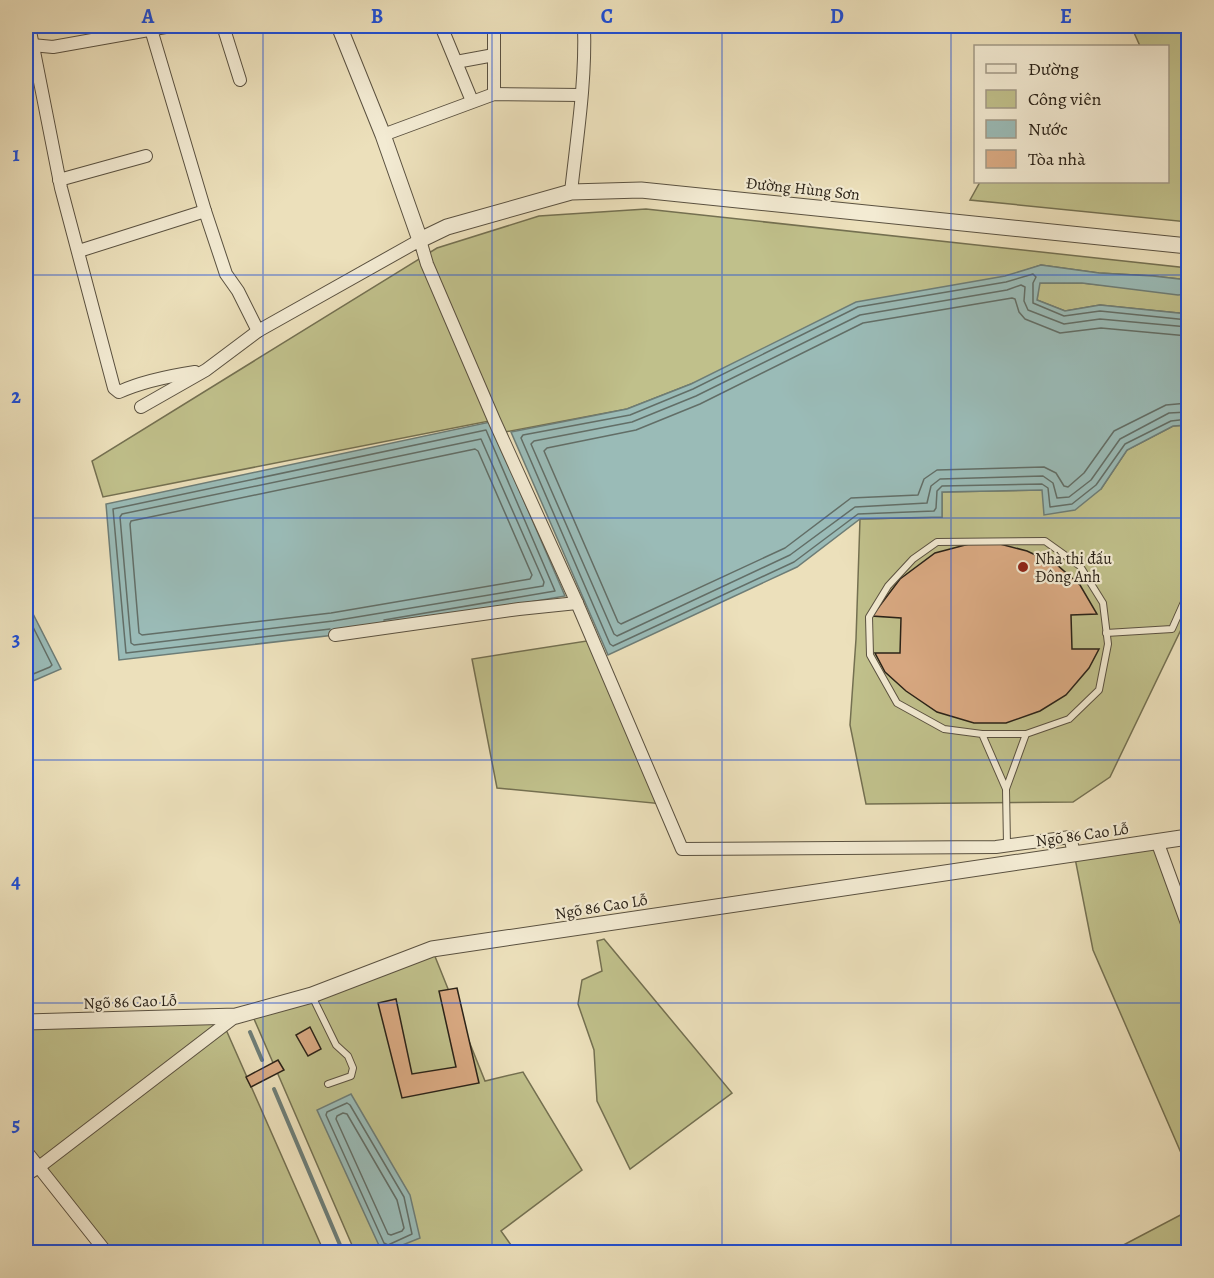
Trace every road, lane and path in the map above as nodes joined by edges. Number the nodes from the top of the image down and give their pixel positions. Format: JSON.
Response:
{"nodes":[{"id":1,"x":29,"y":26,"type":"edge"},
{"id":2,"x":171,"y":26,"type":"edge"},
{"id":3,"x":223,"y":26,"type":"edge"},
{"id":4,"x":339,"y":26,"type":"edge"},
{"id":5,"x":441,"y":26,"type":"edge"},
{"id":6,"x":494,"y":26,"type":"edge"},
{"id":7,"x":584,"y":26,"type":"edge"},
{"id":8,"x":150,"y":27,"type":"edge"},
{"id":9,"x":29,"y":47,"type":"edge"},
{"id":10,"x":494,"y":55,"type":"junction"},
{"id":11,"x":456,"y":62,"type":"junction"},
{"id":12,"x":240,"y":80,"type":"dead end"},
{"id":13,"x":494,"y":94,"type":"junction"},
{"id":14,"x":581,"y":95,"type":"junction"},
{"id":15,"x":471,"y":100,"type":"junction"},
{"id":16,"x":383,"y":135,"type":"junction"},
{"id":17,"x":146,"y":156,"type":"dead end"},
{"id":18,"x":59,"y":180,"type":"junction"},
{"id":19,"x":571,"y":192,"type":"junction"},
{"id":20,"x":205,"y":212,"type":"junction"},
{"id":21,"x":420,"y":240,"type":"junction"},
{"id":22,"x":1188,"y":246,"type":"edge"},
{"id":23,"x":79,"y":251,"type":"junction"},
{"id":24,"x":258,"y":331,"type":"junction"},
{"id":25,"x":206,"y":370,"type":"junction"},
{"id":26,"x":141,"y":407,"type":"dead end"},
{"id":27,"x":1184,"y":602,"type":"dead end"},
{"id":28,"x":577,"y":603,"type":"junction"},
{"id":29,"x":1106,"y":633,"type":"junction"},
{"id":30,"x":335,"y":635,"type":"dead end"},
{"id":31,"x":982,"y":734,"type":"junction"},
{"id":32,"x":1026,"y":734,"type":"junction"},
{"id":33,"x":1006,"y":789,"type":"junction"},
{"id":34,"x":1188,"y":837,"type":"edge"},
{"id":35,"x":1157,"y":841,"type":"junction"},
{"id":36,"x":1007,"y":845,"type":"junction"},
{"id":37,"x":1074,"y":853,"type":"junction"},
{"id":38,"x":1187,"y":920,"type":"edge"},
{"id":39,"x":312,"y":995,"type":"junction"},
{"id":40,"x":236,"y":1016,"type":"junction"},
{"id":41,"x":26,"y":1022,"type":"edge"},
{"id":42,"x":328,"y":1084,"type":"dead end"},
{"id":43,"x":26,"y":1151,"type":"edge"},
{"id":44,"x":39,"y":1167,"type":"junction"},
{"id":45,"x":26,"y":1175,"type":"edge"},
{"id":46,"x":106,"y":1252,"type":"edge"}],
"edges":[{"from":1,"to":9,"type":"street"},
{"from":2,"to":8,"type":"street"},
{"from":3,"to":12,"type":"street"},
{"from":4,"to":16,"type":"street"},
{"from":5,"to":11,"type":"street"},
{"from":6,"to":10,"type":"street"},
{"from":7,"to":14,"type":"street"},
{"from":8,"to":9,"type":"street"},
{"from":8,"to":20,"type":"street"},
{"from":9,"to":18,"type":"street"},
{"from":10,"to":11,"type":"street"},
{"from":10,"to":13,"type":"street"},
{"from":11,"to":15,"type":"street"},
{"from":13,"to":14,"type":"street"},
{"from":13,"to":15,"type":"street"},
{"from":14,"to":19,"type":"street"},
{"from":15,"to":16,"type":"street"},
{"from":16,"to":21,"type":"street"},
{"from":17,"to":18,"type":"street"},
{"from":18,"to":23,"type":"street"},
{"from":19,"to":21,"type":"street","name":"Đường Hùng Sơn"},
{"from":19,"to":22,"type":"street","name":"Đường Hùng Sơn"},
{"from":20,"to":23,"type":"street"},
{"from":20,"to":24,"type":"street"},
{"from":21,"to":24,"type":"street"},
{"from":21,"to":28,"type":"street"},
{"from":23,"to":25,"type":"street"},
{"from":24,"to":25,"type":"street"},
{"from":25,"to":26,"type":"street"},
{"from":27,"to":29,"type":"lane"},
{"from":28,"to":30,"type":"street"},
{"from":28,"to":36,"type":"street"},
{"from":29,"to":31,"type":"lane"},
{"from":29,"to":32,"type":"lane"},
{"from":31,"to":32,"type":"lane"},
{"from":31,"to":33,"type":"lane"},
{"from":32,"to":33,"type":"lane"},
{"from":33,"to":36,"type":"lane"},
{"from":34,"to":35,"type":"street","name":"Ngõ 86 Cao Lỗ"},
{"from":35,"to":37,"type":"street","name":"Ngõ 86 Cao Lỗ"},
{"from":35,"to":38,"type":"street"},
{"from":36,"to":37,"type":"street"},
{"from":37,"to":39,"type":"street","name":"Ngõ 86 Cao Lỗ"},
{"from":39,"to":40,"type":"street","name":"Ngõ 86 Cao Lỗ"},
{"from":39,"to":42,"type":"lane"},
{"from":40,"to":41,"type":"street","name":"Ngõ 86 Cao Lỗ"},
{"from":40,"to":44,"type":"street"},
{"from":43,"to":44,"type":"street"},
{"from":44,"to":45,"type":"street"},
{"from":44,"to":46,"type":"street"}]}
